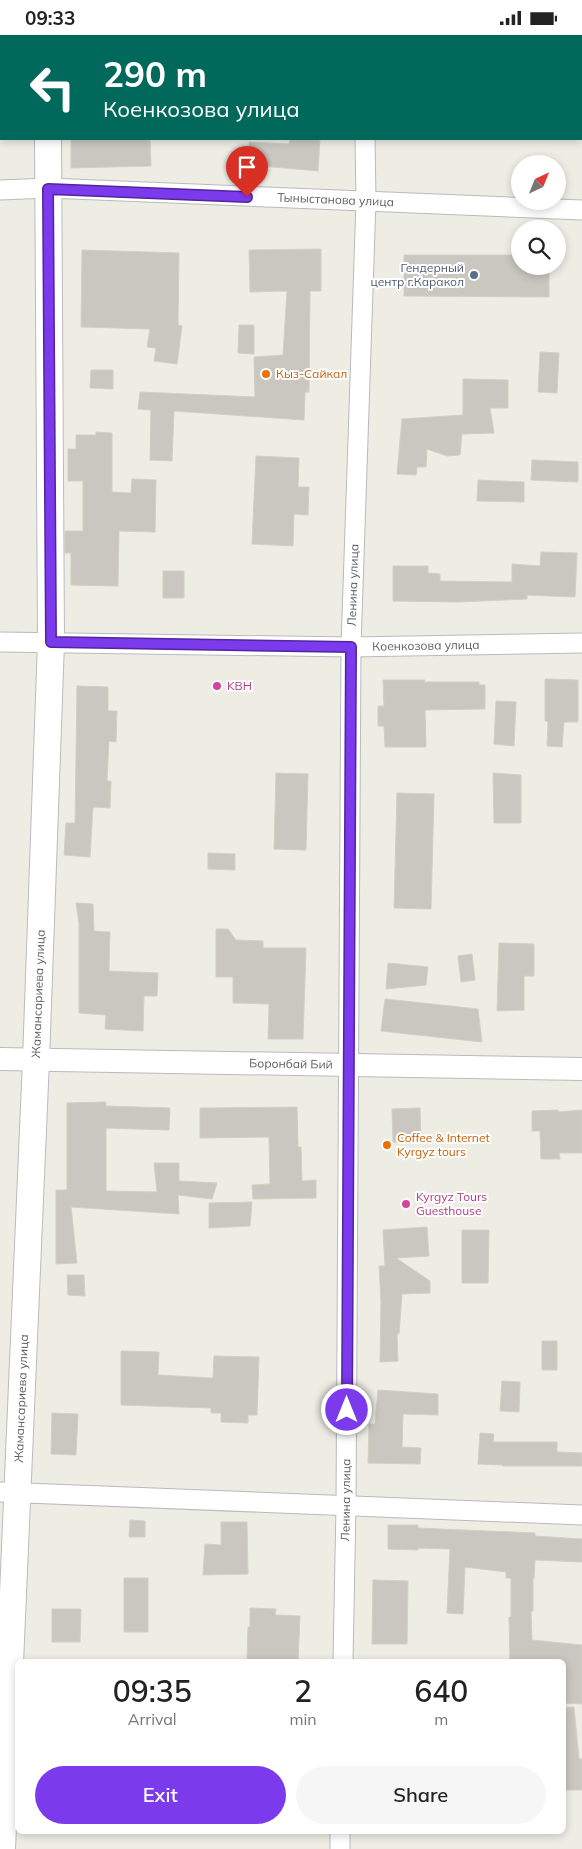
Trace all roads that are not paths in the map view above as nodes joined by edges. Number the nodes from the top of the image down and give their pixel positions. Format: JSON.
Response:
{"nodes":[{"id":1,"x":48,"y":140,"type":"edge"},
{"id":2,"x":365,"y":140,"type":"edge"},
{"id":3,"x":48,"y":189,"type":"junction"},
{"id":4,"x":0,"y":190,"type":"edge"},
{"id":5,"x":366,"y":201,"type":"junction"},
{"id":6,"x":582,"y":209,"type":"edge"},
{"id":7,"x":0,"y":641,"type":"edge"},
{"id":8,"x":51,"y":642,"type":"junction"},
{"id":9,"x":582,"y":643,"type":"edge"},
{"id":10,"x":351,"y":647,"type":"junction"},
{"id":11,"x":0,"y":1059,"type":"edge"},
{"id":12,"x":36,"y":1060,"type":"junction"},
{"id":13,"x":348,"y":1065,"type":"junction"},
{"id":14,"x":582,"y":1069,"type":"edge"},
{"id":15,"x":8,"y":1493,"type":"edge"},
{"id":16,"x":346,"y":1506,"type":"junction"},
{"id":17,"x":582,"y":1515,"type":"edge"},
{"id":18,"x":343,"y":1659,"type":"edge"},
{"id":19,"x":340,"y":1834,"type":"edge"},
{"id":20,"x":2,"y":1849,"type":"edge"},
{"id":21,"x":340,"y":1849,"type":"edge"}],
"edges":[{"from":1,"to":3,"type":"main road","name":"Жамансариева улица"},
{"from":2,"to":5,"type":"street","name":"Ленина улица"},
{"from":3,"to":4,"type":"street","name":"Тыныстанова улица"},
{"from":3,"to":5,"type":"street","name":"Тыныстанова улица"},
{"from":3,"to":8,"type":"main road","name":"Жамансариева улица"},
{"from":5,"to":6,"type":"street","name":"Тыныстанова улица"},
{"from":5,"to":10,"type":"street","name":"Ленина улица"},
{"from":7,"to":8,"type":"street","name":"Коенкозова улица"},
{"from":8,"to":10,"type":"street","name":"Коенкозова улица"},
{"from":8,"to":12,"type":"main road","name":"Жамансариева улица"},
{"from":9,"to":10,"type":"street","name":"Коенкозова улица"},
{"from":10,"to":13,"type":"street","name":"Ленина улица"},
{"from":11,"to":12,"type":"street","name":"Боронбай Бий"},
{"from":12,"to":13,"type":"street","name":"Боронбай Бий"},
{"from":12,"to":15,"type":"main road","name":"Жамансариева улица"},
{"from":13,"to":14,"type":"street","name":"Боронбай Бий"},
{"from":13,"to":16,"type":"street","name":"Ленина улица"},
{"from":15,"to":16,"type":"street"},
{"from":15,"to":20,"type":"main road","name":"Жамансариева улица"},
{"from":16,"to":17,"type":"street"},
{"from":16,"to":18,"type":"street","name":"Ленина улица"},
{"from":19,"to":21,"type":"street"}]}
